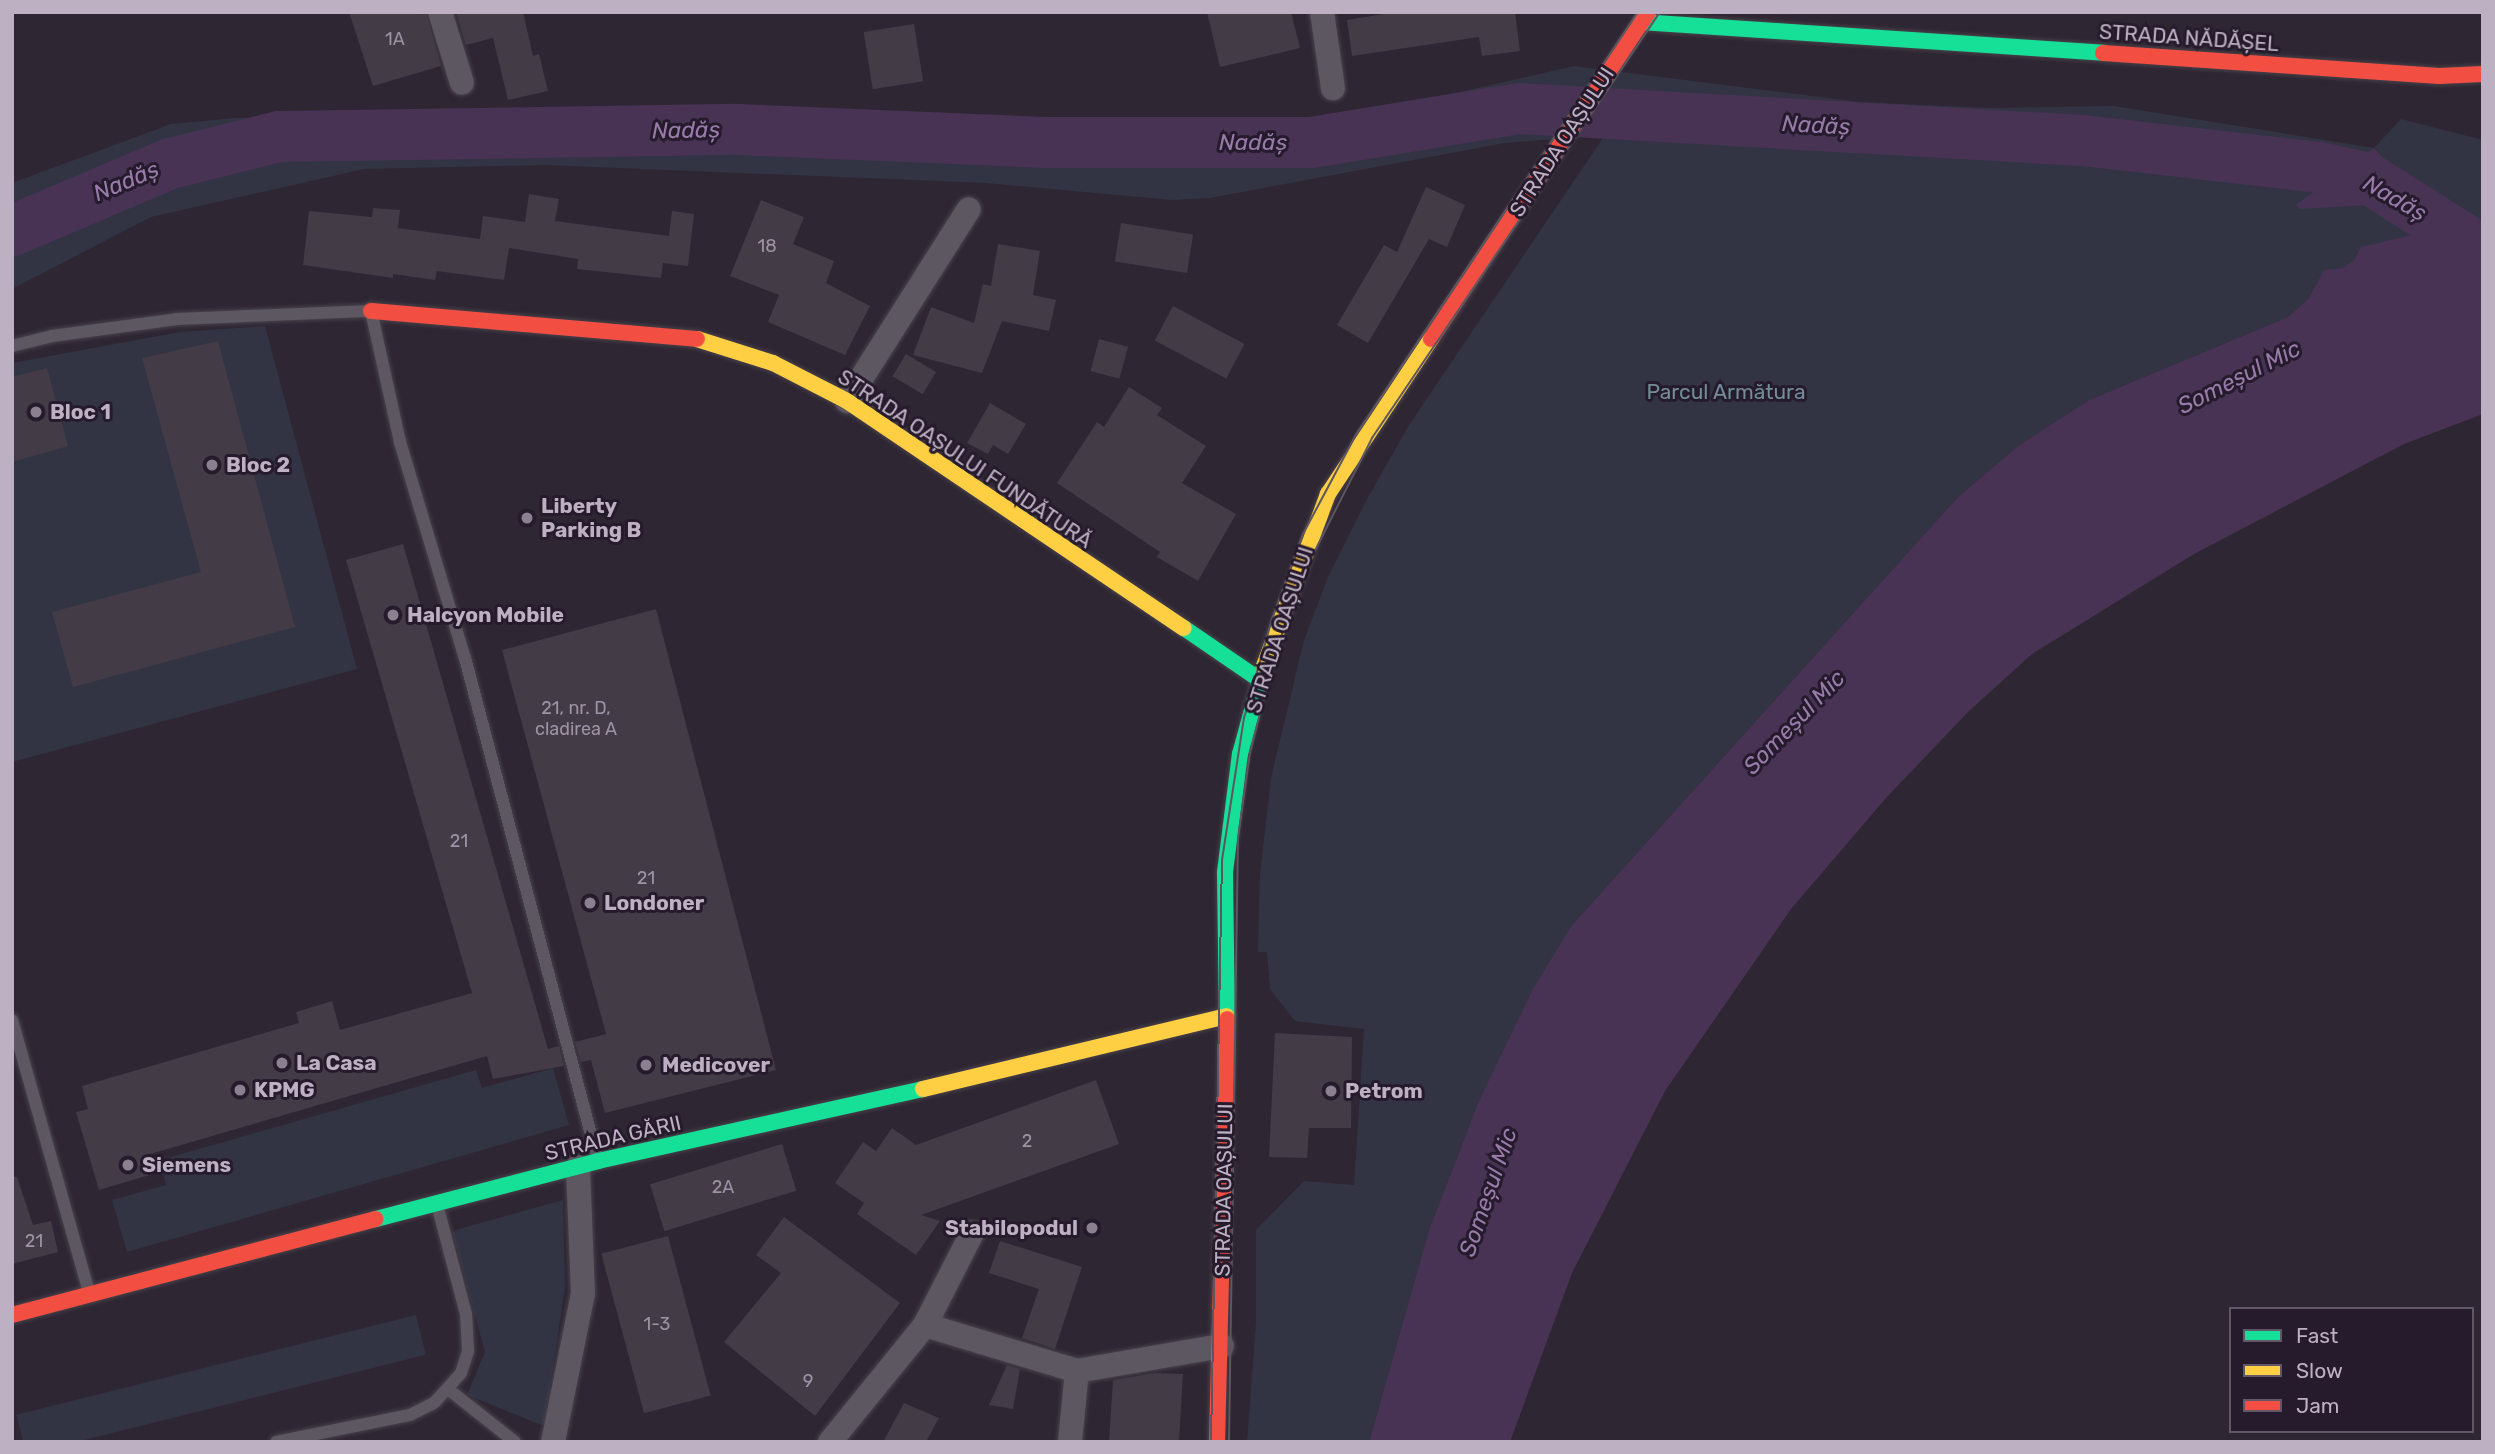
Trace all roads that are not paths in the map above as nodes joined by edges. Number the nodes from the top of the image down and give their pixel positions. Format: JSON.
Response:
{"nodes":[{"id":1,"x":440,"y":12,"type":"edge"},
{"id":2,"x":1322,"y":12,"type":"edge"},
{"id":3,"x":1645,"y":17,"type":"edge"},
{"id":4,"x":2483,"y":74,"type":"edge"},
{"id":5,"x":463,"y":83,"type":"dead end"},
{"id":6,"x":1333,"y":88,"type":"dead end"},
{"id":7,"x":969,"y":209,"type":"dead end"},
{"id":8,"x":371,"y":311,"type":"junction"},
{"id":9,"x":12,"y":346,"type":"edge"},
{"id":10,"x":847,"y":401,"type":"junction"},
{"id":11,"x":1260,"y":680,"type":"junction"},
{"id":12,"x":1226,"y":990,"type":"junction"},
{"id":13,"x":1226,"y":1016,"type":"junction"},
{"id":14,"x":12,"y":1020,"type":"edge"},
{"id":15,"x":1199,"y":1021,"type":"junction"},
{"id":16,"x":1227,"y":1043,"type":"junction"},
{"id":17,"x":588,"y":1164,"type":"junction"},
{"id":18,"x":437,"y":1204,"type":"junction"},
{"id":19,"x":972,"y":1233,"type":"dead end"},
{"id":20,"x":89,"y":1294,"type":"junction"},
{"id":21,"x":12,"y":1315,"type":"edge"},
{"id":22,"x":925,"y":1325,"type":"junction"},
{"id":23,"x":1222,"y":1346,"type":"junction"},
{"id":24,"x":1077,"y":1371,"type":"junction"},
{"id":25,"x":448,"y":1389,"type":"junction"},
{"id":26,"x":276,"y":1442,"type":"edge"},
{"id":27,"x":515,"y":1442,"type":"edge"},
{"id":28,"x":553,"y":1442,"type":"edge"},
{"id":29,"x":830,"y":1442,"type":"edge"},
{"id":30,"x":1070,"y":1442,"type":"edge"},
{"id":31,"x":1217,"y":1442,"type":"edge"}],
"edges":[{"from":1,"to":5,"type":"street"},
{"from":2,"to":6,"type":"street"},
{"from":3,"to":4,"type":"street","name":"STRADA NĂDĂȘEL"},
{"from":3,"to":11,"type":"street","name":"STRADA OAȘULUI"},
{"from":7,"to":10,"type":"street"},
{"from":8,"to":9,"type":"lane"},
{"from":8,"to":10,"type":"street","name":"STRADA OAȘULUI FUNDĂTURĂ"},
{"from":8,"to":17,"type":"lane"},
{"from":10,"to":11,"type":"street","name":"STRADA OAȘULUI FUNDĂTURĂ"},
{"from":11,"to":12,"type":"street","name":"STRADA OAȘULUI"},
{"from":12,"to":13,"type":"street","name":"STRADA OAȘULUI"},
{"from":12,"to":15,"type":"street"},
{"from":13,"to":15,"type":"street","name":"STRADA GĂRII"},
{"from":13,"to":16,"type":"street","name":"STRADA OAȘULUI"},
{"from":14,"to":20,"type":"lane"},
{"from":15,"to":16,"type":"street"},
{"from":15,"to":17,"type":"street","name":"STRADA GĂRII"},
{"from":16,"to":23,"type":"street","name":"STRADA OAȘULUI"},
{"from":17,"to":18,"type":"street","name":"STRADA GĂRII"},
{"from":17,"to":28,"type":"street"},
{"from":18,"to":20,"type":"street","name":"STRADA GĂRII"},
{"from":18,"to":25,"type":"lane"},
{"from":19,"to":22,"type":"street"},
{"from":20,"to":21,"type":"street","name":"STRADA GĂRII"},
{"from":22,"to":24,"type":"street"},
{"from":22,"to":29,"type":"street"},
{"from":23,"to":24,"type":"street"},
{"from":23,"to":31,"type":"street","name":"STRADA OAȘULUI"},
{"from":24,"to":30,"type":"street"},
{"from":25,"to":26,"type":"lane"},
{"from":25,"to":27,"type":"lane"}]}
